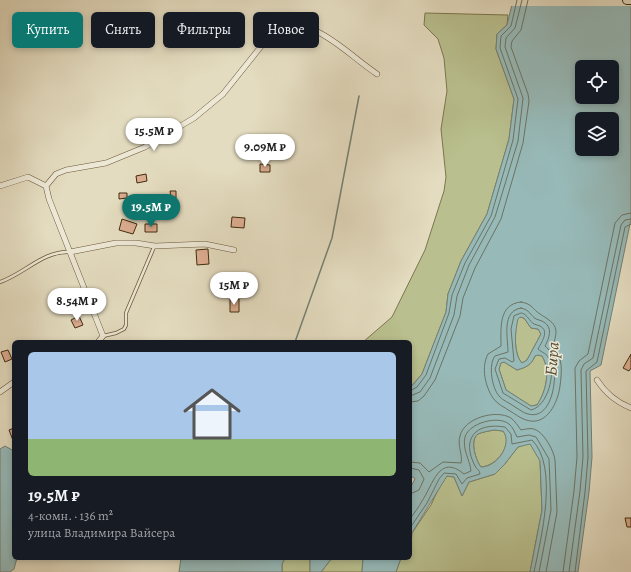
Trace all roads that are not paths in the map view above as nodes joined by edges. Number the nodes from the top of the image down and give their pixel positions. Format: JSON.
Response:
{"nodes":[{"id":1,"x":627,"y":0,"type":"edge"},
{"id":2,"x":631,"y":0,"type":"edge"},
{"id":3,"x":377,"y":74,"type":"dead end"},
{"id":4,"x":0,"y":186,"type":"edge"},
{"id":5,"x":46,"y":186,"type":"junction"},
{"id":6,"x":154,"y":246,"type":"junction"},
{"id":7,"x":234,"y":250,"type":"dead end"},
{"id":8,"x":70,"y":252,"type":"junction"},
{"id":9,"x":0,"y":282,"type":"edge"},
{"id":10,"x":103,"y":336,"type":"junction"},
{"id":11,"x":100,"y":340,"type":"edge"},
{"id":12,"x":597,"y":380,"type":"dead end"},
{"id":13,"x":12,"y":383,"type":"edge"},
{"id":14,"x":0,"y":392,"type":"edge"},
{"id":15,"x":631,"y":408,"type":"edge"}],
"edges":[{"from":1,"to":2,"type":"main road"},
{"from":3,"to":5,"type":"street"},
{"from":4,"to":5,"type":"street"},
{"from":5,"to":8,"type":"street"},
{"from":6,"to":7,"type":"street"},
{"from":6,"to":8,"type":"street"},
{"from":6,"to":10,"type":"lane"},
{"from":8,"to":9,"type":"lane"},
{"from":8,"to":10,"type":"street"},
{"from":10,"to":11,"type":"street"},
{"from":12,"to":15,"type":"street"},
{"from":13,"to":14,"type":"street"}]}
